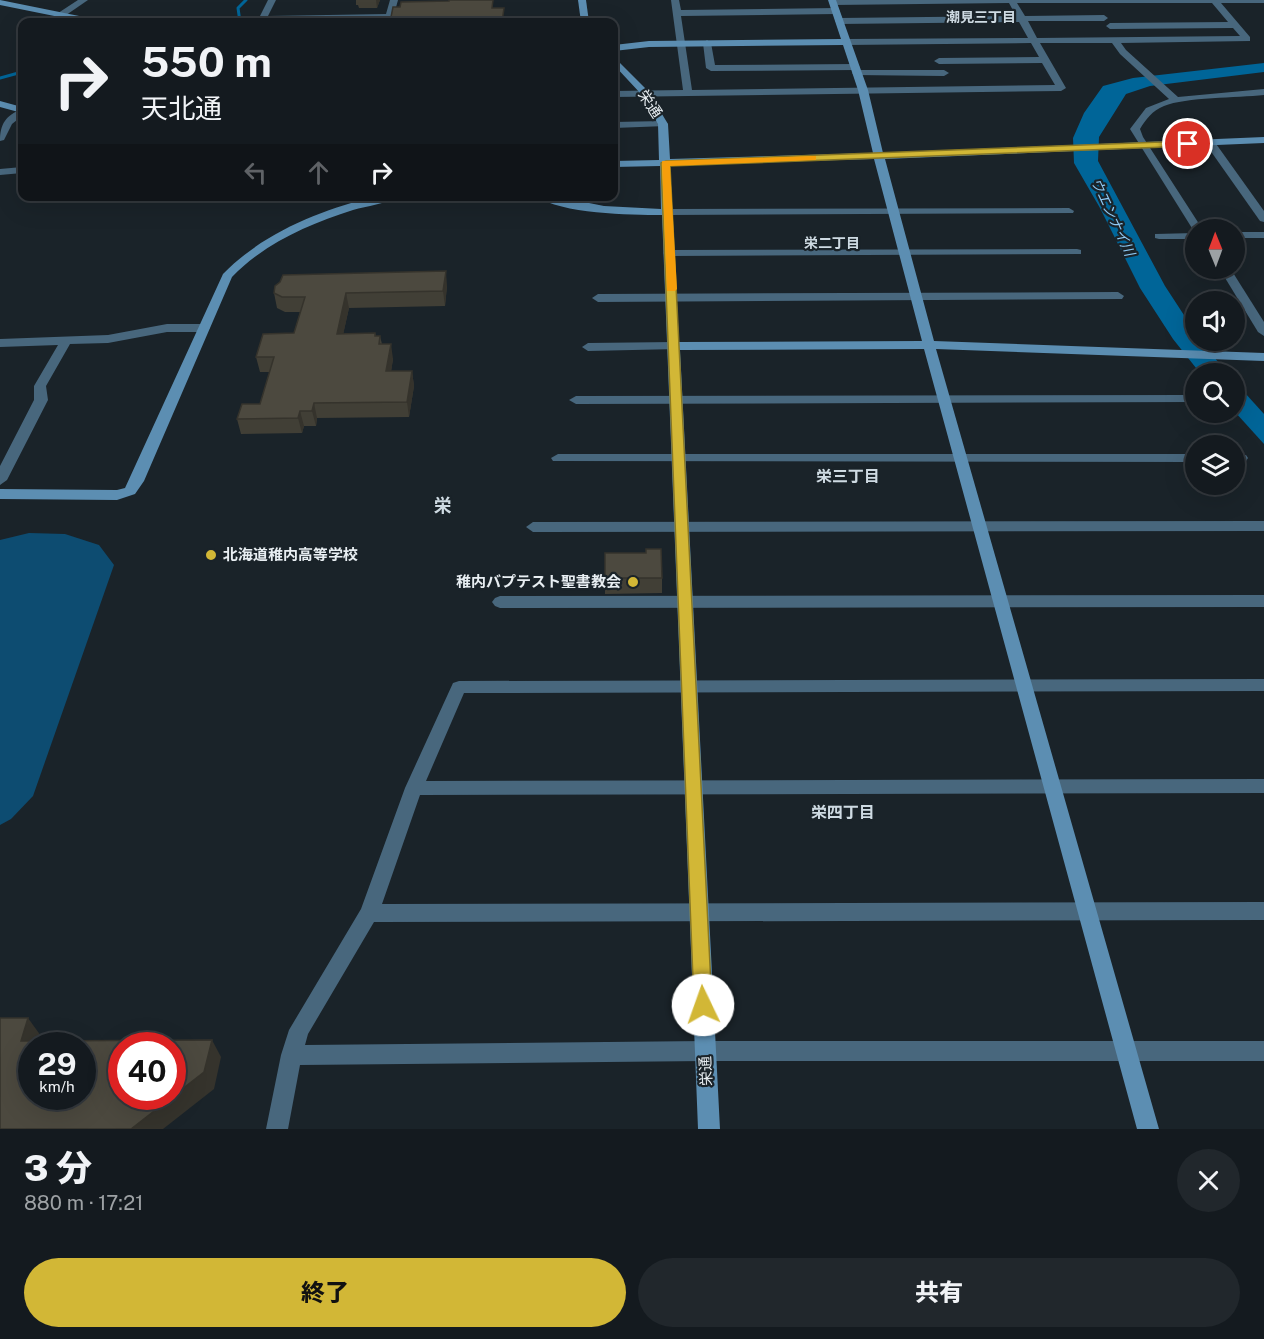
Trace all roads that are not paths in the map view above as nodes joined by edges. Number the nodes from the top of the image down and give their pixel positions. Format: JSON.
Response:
{"nodes":[{"id":1,"x":84,"y":0,"type":"edge"},
{"id":2,"x":272,"y":0,"type":"edge"},
{"id":3,"x":394,"y":0,"type":"edge"},
{"id":4,"x":582,"y":0,"type":"edge"},
{"id":5,"x":675,"y":0,"type":"edge"},
{"id":6,"x":1214,"y":0,"type":"edge"},
{"id":7,"x":1264,"y":0,"type":"edge"},
{"id":8,"x":939,"y":1,"type":"edge"},
{"id":9,"x":961,"y":1,"type":"edge"},
{"id":10,"x":1012,"y":1,"type":"edge"},
{"id":11,"x":1093,"y":1,"type":"edge"},
{"id":12,"x":0,"y":2,"type":"edge"},
{"id":13,"x":833,"y":4,"type":"edge"},
{"id":14,"x":0,"y":10,"type":"edge"},
{"id":15,"x":676,"y":13,"type":"junction"},
{"id":16,"x":46,"y":18,"type":"edge"},
{"id":17,"x":51,"y":18,"type":"edge"},
{"id":18,"x":60,"y":18,"type":"edge"},
{"id":19,"x":262,"y":18,"type":"edge"},
{"id":20,"x":390,"y":18,"type":"edge"},
{"id":21,"x":584,"y":18,"type":"edge"},
{"id":22,"x":948,"y":20,"type":"junction"},
{"id":23,"x":1023,"y":20,"type":"junction"},
{"id":24,"x":839,"y":21,"type":"junction"},
{"id":25,"x":1107,"y":22,"type":"junction"},
{"id":26,"x":1235,"y":25,"type":"junction"},
{"id":27,"x":1117,"y":40,"type":"junction"},
{"id":28,"x":1034,"y":41,"type":"junction"},
{"id":29,"x":846,"y":42,"type":"junction"},
{"id":30,"x":930,"y":42,"type":"junction"},
{"id":31,"x":958,"y":42,"type":"junction"},
{"id":32,"x":682,"y":44,"type":"junction"},
{"id":33,"x":707,"y":44,"type":"junction"},
{"id":34,"x":618,"y":48,"type":"edge"},
{"id":35,"x":1045,"y":60,"type":"junction"},
{"id":36,"x":939,"y":61,"type":"junction"},
{"id":37,"x":618,"y":64,"type":"edge"},
{"id":38,"x":856,"y":70,"type":"junction"},
{"id":39,"x":945,"y":73,"type":"junction"},
{"id":40,"x":952,"y":89,"type":"junction"},
{"id":41,"x":863,"y":90,"type":"junction"},
{"id":42,"x":1264,"y":92,"type":"edge"},
{"id":43,"x":645,"y":93,"type":"junction"},
{"id":44,"x":688,"y":93,"type":"junction"},
{"id":45,"x":618,"y":94,"type":"edge"},
{"id":46,"x":1173,"y":96,"type":"junction"},
{"id":47,"x":0,"y":104,"type":"edge"},
{"id":48,"x":18,"y":110,"type":"edge"},
{"id":49,"x":18,"y":114,"type":"edge"},
{"id":50,"x":663,"y":124,"type":"junction"},
{"id":51,"x":618,"y":125,"type":"edge"},
{"id":52,"x":0,"y":138,"type":"edge"},
{"id":53,"x":1264,"y":140,"type":"edge"},
{"id":54,"x":1210,"y":143,"type":"junction"},
{"id":55,"x":1144,"y":146,"type":"junction"},
{"id":56,"x":879,"y":156,"type":"junction"},
{"id":57,"x":666,"y":163,"type":"junction"},
{"id":58,"x":618,"y":164,"type":"edge"},
{"id":59,"x":18,"y":170,"type":"edge"},
{"id":60,"x":0,"y":172,"type":"edge"},
{"id":61,"x":376,"y":201,"type":"edge"},
{"id":62,"x":558,"y":201,"type":"edge"},
{"id":63,"x":1069,"y":211,"type":"dead end"},
{"id":64,"x":668,"y":212,"type":"junction"},
{"id":65,"x":892,"y":212,"type":"junction"},
{"id":66,"x":1191,"y":219,"type":"edge"},
{"id":67,"x":1264,"y":219,"type":"edge"},
{"id":68,"x":1245,"y":235,"type":"edge"},
{"id":69,"x":1264,"y":235,"type":"edge"},
{"id":70,"x":1159,"y":236,"type":"dead end"},
{"id":71,"x":1185,"y":236,"type":"edge"},
{"id":72,"x":904,"y":252,"type":"junction"},
{"id":73,"x":1077,"y":252,"type":"dead end"},
{"id":74,"x":669,"y":253,"type":"junction"},
{"id":75,"x":1231,"y":279,"type":"edge"},
{"id":76,"x":1118,"y":296,"type":"dead end"},
{"id":77,"x":598,"y":297,"type":"dead end"},
{"id":78,"x":672,"y":297,"type":"junction"},
{"id":79,"x":916,"y":297,"type":"junction"},
{"id":80,"x":204,"y":328,"type":"junction"},
{"id":81,"x":1264,"y":332,"type":"edge"},
{"id":82,"x":66,"y":341,"type":"junction"},
{"id":83,"x":0,"y":343,"type":"edge"},
{"id":84,"x":929,"y":345,"type":"junction"},
{"id":85,"x":674,"y":346,"type":"junction"},
{"id":86,"x":588,"y":347,"type":"dead end"},
{"id":87,"x":1264,"y":357,"type":"edge"},
{"id":88,"x":676,"y":399,"type":"junction"},
{"id":89,"x":944,"y":399,"type":"junction"},
{"id":90,"x":1185,"y":399,"type":"edge"},
{"id":91,"x":576,"y":400,"type":"dead end"},
{"id":92,"x":558,"y":458,"type":"dead end"},
{"id":93,"x":679,"y":458,"type":"junction"},
{"id":94,"x":961,"y":458,"type":"junction"},
{"id":95,"x":1185,"y":458,"type":"edge"},
{"id":96,"x":0,"y":480,"type":"edge"},
{"id":97,"x":0,"y":494,"type":"edge"},
{"id":98,"x":681,"y":526,"type":"junction"},
{"id":99,"x":1264,"y":526,"type":"edge"},
{"id":100,"x":533,"y":527,"type":"dead end"},
{"id":101,"x":981,"y":527,"type":"junction"},
{"id":102,"x":500,"y":602,"type":"dead end"},
{"id":103,"x":684,"y":602,"type":"junction"},
{"id":104,"x":1002,"y":602,"type":"junction"},
{"id":105,"x":1264,"y":602,"type":"edge"},
{"id":106,"x":1024,"y":684,"type":"junction"},
{"id":107,"x":689,"y":685,"type":"junction"},
{"id":108,"x":1264,"y":685,"type":"edge"},
{"id":109,"x":1264,"y":786,"type":"edge"},
{"id":110,"x":1053,"y":787,"type":"junction"},
{"id":111,"x":414,"y":788,"type":"junction"},
{"id":112,"x":693,"y":788,"type":"junction"},
{"id":113,"x":1264,"y":910,"type":"edge"},
{"id":114,"x":1088,"y":912,"type":"junction"},
{"id":115,"x":369,"y":913,"type":"junction"},
{"id":116,"x":699,"y":913,"type":"junction"},
{"id":117,"x":705,"y":1051,"type":"junction"},
{"id":118,"x":1126,"y":1051,"type":"junction"},
{"id":119,"x":1264,"y":1051,"type":"edge"},
{"id":120,"x":291,"y":1055,"type":"junction"},
{"id":121,"x":277,"y":1129,"type":"edge"},
{"id":122,"x":710,"y":1129,"type":"edge"},
{"id":123,"x":1148,"y":1129,"type":"edge"}],
"edges":[{"from":1,"to":18,"type":"street"},
{"from":2,"to":19,"type":"street"},
{"from":3,"to":20,"type":"street"},
{"from":4,"to":21,"type":"street"},
{"from":5,"to":15,"type":"street"},
{"from":6,"to":7,"type":"street"},
{"from":6,"to":11,"type":"street"},
{"from":6,"to":26,"type":"street"},
{"from":8,"to":9,"type":"street"},
{"from":8,"to":13,"type":"street"},
{"from":8,"to":22,"type":"street"},
{"from":9,"to":10,"type":"street"},
{"from":10,"to":11,"type":"street"},
{"from":10,"to":23,"type":"street"},
{"from":11,"to":25,"type":"street"},
{"from":12,"to":17,"type":"street"},
{"from":13,"to":15,"type":"street"},
{"from":13,"to":24,"type":"street"},
{"from":14,"to":16,"type":"street"},
{"from":15,"to":32,"type":"street"},
{"from":22,"to":23,"type":"street"},
{"from":22,"to":24,"type":"street"},
{"from":22,"to":31,"type":"street"},
{"from":23,"to":25,"type":"street"},
{"from":23,"to":28,"type":"street"},
{"from":24,"to":29,"type":"street"},
{"from":25,"to":26,"type":"street"},
{"from":25,"to":27,"type":"street"},
{"from":26,"to":27,"type":"street"},
{"from":27,"to":28,"type":"street"},
{"from":27,"to":46,"type":"street"},
{"from":28,"to":31,"type":"street"},
{"from":28,"to":35,"type":"street"},
{"from":29,"to":30,"type":"street"},
{"from":29,"to":33,"type":"street"},
{"from":29,"to":38,"type":"street"},
{"from":30,"to":31,"type":"street"},
{"from":30,"to":36,"type":"street"},
{"from":32,"to":33,"type":"street"},
{"from":32,"to":34,"type":"street"},
{"from":32,"to":44,"type":"street"},
{"from":33,"to":38,"type":"street"},
{"from":35,"to":36,"type":"street"},
{"from":35,"to":40,"type":"street"},
{"from":36,"to":39,"type":"street"},
{"from":37,"to":43,"type":"street","name":"栄通"},
{"from":38,"to":39,"type":"street"},
{"from":38,"to":41,"type":"street"},
{"from":39,"to":40,"type":"street"},
{"from":40,"to":41,"type":"street"},
{"from":41,"to":44,"type":"street"},
{"from":41,"to":56,"type":"street"},
{"from":42,"to":46,"type":"street"},
{"from":43,"to":44,"type":"street"},
{"from":43,"to":45,"type":"street"},
{"from":43,"to":50,"type":"street","name":"栄通"},
{"from":46,"to":55,"type":"street"},
{"from":47,"to":48,"type":"street"},
{"from":49,"to":52,"type":"street"},
{"from":50,"to":51,"type":"street"},
{"from":50,"to":57,"type":"street","name":"栄通"},
{"from":53,"to":54,"type":"street"},
{"from":54,"to":55,"type":"street"},
{"from":54,"to":67,"type":"street"},
{"from":55,"to":56,"type":"street"},
{"from":55,"to":66,"type":"street"},
{"from":56,"to":57,"type":"street"},
{"from":56,"to":65,"type":"street"},
{"from":57,"to":58,"type":"street"},
{"from":57,"to":64,"type":"street","name":"栄通"},
{"from":59,"to":60,"type":"street"},
{"from":61,"to":80,"type":"street"},
{"from":62,"to":64,"type":"street"},
{"from":63,"to":65,"type":"street"},
{"from":64,"to":65,"type":"street"},
{"from":64,"to":74,"type":"street","name":"栄通"},
{"from":65,"to":72,"type":"street"},
{"from":68,"to":69,"type":"street"},
{"from":70,"to":71,"type":"street"},
{"from":72,"to":73,"type":"street"},
{"from":72,"to":74,"type":"street"},
{"from":72,"to":79,"type":"street"},
{"from":74,"to":78,"type":"street","name":"栄通"},
{"from":75,"to":81,"type":"street"},
{"from":76,"to":79,"type":"street"},
{"from":77,"to":78,"type":"street"},
{"from":78,"to":79,"type":"street"},
{"from":78,"to":85,"type":"street","name":"栄通"},
{"from":79,"to":84,"type":"street"},
{"from":80,"to":82,"type":"street"},
{"from":80,"to":97,"type":"street"},
{"from":82,"to":83,"type":"street"},
{"from":82,"to":96,"type":"street"},
{"from":84,"to":85,"type":"street"},
{"from":84,"to":87,"type":"street"},
{"from":84,"to":89,"type":"street"},
{"from":85,"to":86,"type":"street"},
{"from":85,"to":88,"type":"street","name":"栄通"},
{"from":88,"to":89,"type":"street"},
{"from":88,"to":91,"type":"street"},
{"from":88,"to":93,"type":"street","name":"栄通"},
{"from":89,"to":90,"type":"street"},
{"from":89,"to":94,"type":"street"},
{"from":92,"to":93,"type":"street"},
{"from":93,"to":94,"type":"street"},
{"from":93,"to":98,"type":"street","name":"栄通"},
{"from":94,"to":95,"type":"street"},
{"from":94,"to":101,"type":"street"},
{"from":98,"to":100,"type":"street"},
{"from":98,"to":101,"type":"street"},
{"from":98,"to":103,"type":"street","name":"栄通"},
{"from":99,"to":101,"type":"street"},
{"from":101,"to":104,"type":"street"},
{"from":102,"to":103,"type":"street"},
{"from":103,"to":104,"type":"street"},
{"from":103,"to":107,"type":"street","name":"栄通"},
{"from":104,"to":105,"type":"street"},
{"from":104,"to":106,"type":"street"},
{"from":106,"to":107,"type":"street"},
{"from":106,"to":108,"type":"street"},
{"from":106,"to":110,"type":"street"},
{"from":107,"to":111,"type":"street"},
{"from":107,"to":112,"type":"street","name":"栄通"},
{"from":109,"to":110,"type":"street"},
{"from":110,"to":112,"type":"street"},
{"from":110,"to":114,"type":"street"},
{"from":111,"to":112,"type":"street"},
{"from":111,"to":115,"type":"street"},
{"from":112,"to":116,"type":"street","name":"栄通"},
{"from":113,"to":114,"type":"street"},
{"from":114,"to":116,"type":"street"},
{"from":114,"to":118,"type":"street"},
{"from":115,"to":116,"type":"street"},
{"from":115,"to":120,"type":"street"},
{"from":116,"to":117,"type":"street","name":"栄通"},
{"from":117,"to":118,"type":"street"},
{"from":117,"to":120,"type":"street"},
{"from":117,"to":122,"type":"street","name":"栄通"},
{"from":118,"to":119,"type":"street"},
{"from":118,"to":123,"type":"street"},
{"from":120,"to":121,"type":"street"}]}
